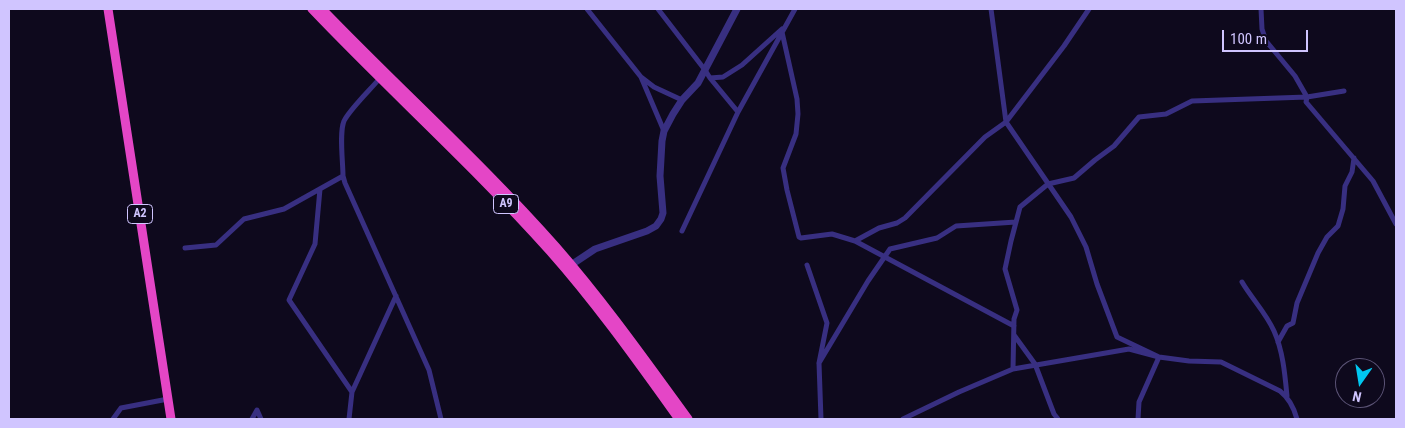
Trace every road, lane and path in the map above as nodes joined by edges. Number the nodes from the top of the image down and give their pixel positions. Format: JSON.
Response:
{"nodes":[{"id":1,"x":108,"y":9,"type":"edge"},
{"id":2,"x":312,"y":9,"type":"edge"},
{"id":3,"x":322,"y":9,"type":"edge"},
{"id":4,"x":587,"y":9,"type":"edge"},
{"id":5,"x":658,"y":9,"type":"edge"},
{"id":6,"x":737,"y":9,"type":"edge"},
{"id":7,"x":795,"y":9,"type":"edge"},
{"id":8,"x":991,"y":9,"type":"edge"},
{"id":9,"x":1089,"y":9,"type":"edge"},
{"id":10,"x":1261,"y":9,"type":"edge"},
{"id":11,"x":783,"y":29,"type":"junction"},
{"id":12,"x":705,"y":70,"type":"junction"},
{"id":13,"x":641,"y":77,"type":"junction"},
{"id":14,"x":380,"y":78,"type":"junction"},
{"id":15,"x":710,"y":78,"type":"junction"},
{"id":16,"x":1344,"y":91,"type":"dead end"},
{"id":17,"x":1307,"y":97,"type":"junction"},
{"id":18,"x":682,"y":100,"type":"junction"},
{"id":19,"x":738,"y":112,"type":"junction"},
{"id":20,"x":1006,"y":122,"type":"junction"},
{"id":21,"x":664,"y":131,"type":"junction"},
{"id":22,"x":1354,"y":158,"type":"junction"},
{"id":23,"x":343,"y":176,"type":"junction"},
{"id":24,"x":1048,"y":184,"type":"junction"},
{"id":25,"x":320,"y":189,"type":"junction"},
{"id":26,"x":1016,"y":222,"type":"junction"},
{"id":27,"x":1396,"y":224,"type":"edge"},
{"id":28,"x":682,"y":231,"type":"dead end"},
{"id":29,"x":855,"y":241,"type":"junction"},
{"id":30,"x":185,"y":248,"type":"dead end"},
{"id":31,"x":884,"y":257,"type":"junction"},
{"id":32,"x":571,"y":265,"type":"junction"},
{"id":33,"x":807,"y":265,"type":"dead end"},
{"id":34,"x":1242,"y":282,"type":"dead end"},
{"id":35,"x":396,"y":296,"type":"junction"},
{"id":36,"x":1014,"y":326,"type":"junction"},
{"id":37,"x":1014,"y":335,"type":"junction"},
{"id":38,"x":1278,"y":342,"type":"junction"},
{"id":39,"x":1159,"y":357,"type":"junction"},
{"id":40,"x":819,"y":363,"type":"junction"},
{"id":41,"x":1035,"y":364,"type":"junction"},
{"id":42,"x":1013,"y":369,"type":"junction"},
{"id":43,"x":352,"y":392,"type":"junction"},
{"id":44,"x":1287,"y":396,"type":"junction"},
{"id":45,"x":168,"y":399,"type":"junction"},
{"id":46,"x":113,"y":419,"type":"edge"},
{"id":47,"x":171,"y":419,"type":"edge"},
{"id":48,"x":252,"y":419,"type":"edge"},
{"id":49,"x":261,"y":419,"type":"edge"},
{"id":50,"x":349,"y":419,"type":"edge"},
{"id":51,"x":441,"y":419,"type":"edge"},
{"id":52,"x":679,"y":419,"type":"edge"},
{"id":53,"x":688,"y":419,"type":"edge"},
{"id":54,"x":821,"y":419,"type":"edge"},
{"id":55,"x":903,"y":419,"type":"edge"},
{"id":56,"x":1058,"y":419,"type":"edge"},
{"id":57,"x":1138,"y":419,"type":"edge"},
{"id":58,"x":1297,"y":419,"type":"edge"}],
"edges":[{"from":1,"to":45,"type":"highway","number":"A2"},
{"from":2,"to":14,"type":"highway","number":"A9"},
{"from":3,"to":32,"type":"highway","number":"A9"},
{"from":4,"to":13,"type":"street"},
{"from":5,"to":12,"type":"street"},
{"from":6,"to":12,"type":"street"},
{"from":7,"to":11,"type":"street"},
{"from":8,"to":20,"type":"street"},
{"from":9,"to":20,"type":"street"},
{"from":10,"to":17,"type":"street"},
{"from":11,"to":15,"type":"street"},
{"from":11,"to":19,"type":"street"},
{"from":11,"to":29,"type":"street"},
{"from":12,"to":15,"type":"street"},
{"from":12,"to":18,"type":"street"},
{"from":13,"to":18,"type":"street"},
{"from":13,"to":21,"type":"street"},
{"from":14,"to":23,"type":"street"},
{"from":14,"to":52,"type":"highway","number":"A9"},
{"from":15,"to":19,"type":"street"},
{"from":16,"to":17,"type":"street"},
{"from":17,"to":22,"type":"street"},
{"from":17,"to":24,"type":"street"},
{"from":18,"to":21,"type":"street"},
{"from":19,"to":28,"type":"street"},
{"from":20,"to":24,"type":"street"},
{"from":20,"to":29,"type":"street"},
{"from":21,"to":32,"type":"street"},
{"from":22,"to":27,"type":"street"},
{"from":22,"to":38,"type":"street"},
{"from":23,"to":25,"type":"street"},
{"from":23,"to":35,"type":"street"},
{"from":24,"to":26,"type":"street"},
{"from":24,"to":39,"type":"street"},
{"from":25,"to":30,"type":"street"},
{"from":25,"to":43,"type":"street"},
{"from":26,"to":31,"type":"street"},
{"from":26,"to":36,"type":"street"},
{"from":29,"to":31,"type":"street"},
{"from":31,"to":36,"type":"street"},
{"from":31,"to":40,"type":"street"},
{"from":32,"to":53,"type":"highway","number":"A9"},
{"from":33,"to":40,"type":"street"},
{"from":34,"to":38,"type":"street"},
{"from":35,"to":43,"type":"street"},
{"from":35,"to":51,"type":"street"},
{"from":36,"to":37,"type":"street"},
{"from":37,"to":41,"type":"street"},
{"from":37,"to":42,"type":"street"},
{"from":38,"to":44,"type":"street"},
{"from":39,"to":41,"type":"street"},
{"from":39,"to":44,"type":"street"},
{"from":39,"to":57,"type":"street"},
{"from":40,"to":54,"type":"street"},
{"from":41,"to":42,"type":"street"},
{"from":41,"to":56,"type":"street"},
{"from":42,"to":55,"type":"street"},
{"from":43,"to":50,"type":"street"},
{"from":44,"to":58,"type":"street"},
{"from":45,"to":46,"type":"street"},
{"from":45,"to":47,"type":"highway","number":"A2"},
{"from":48,"to":49,"type":"street"}]}
